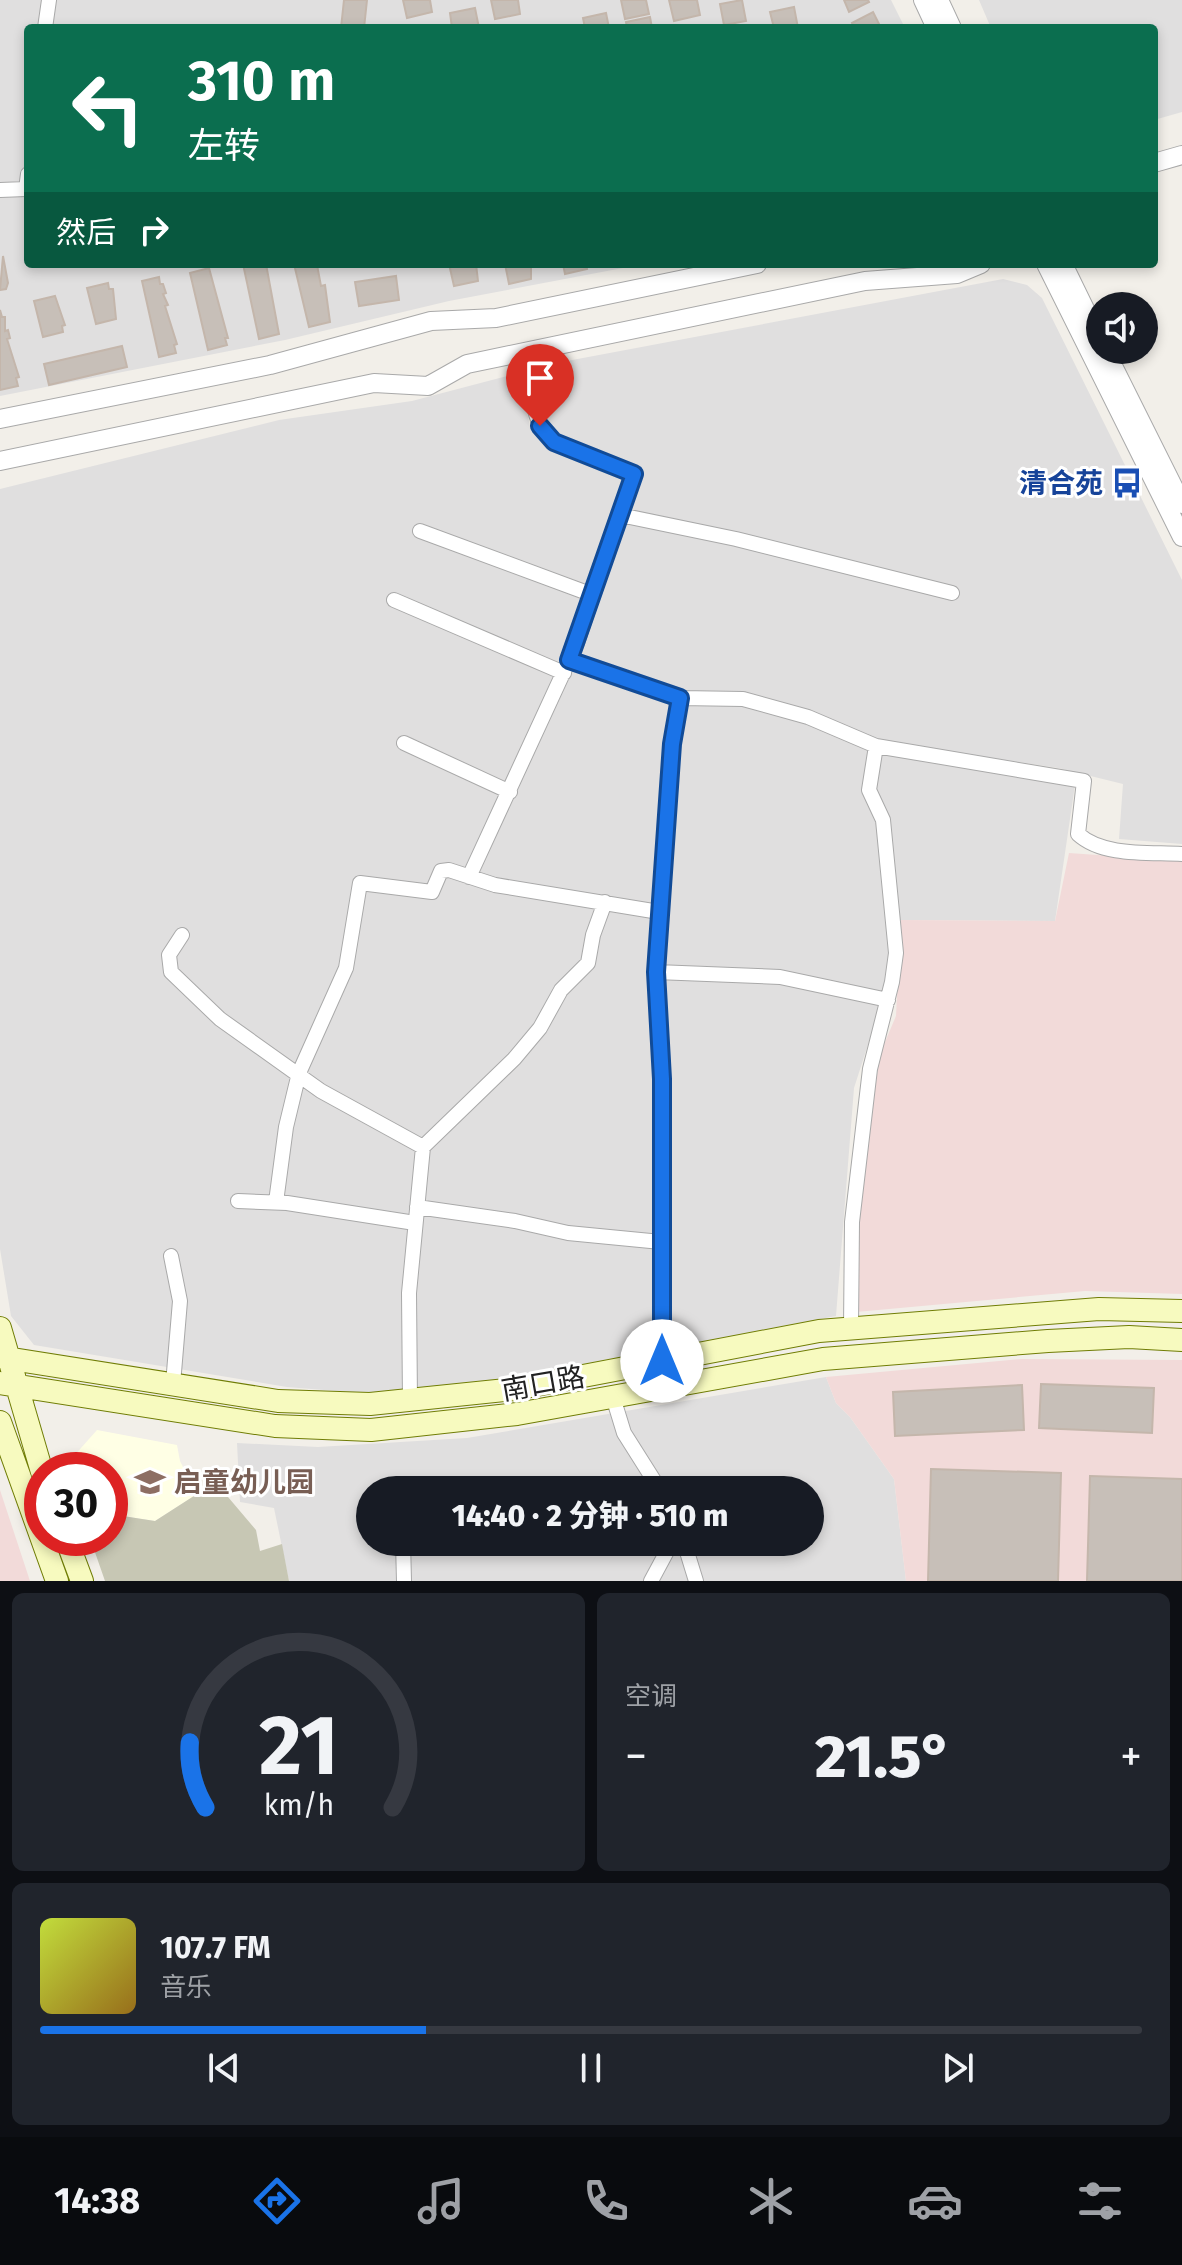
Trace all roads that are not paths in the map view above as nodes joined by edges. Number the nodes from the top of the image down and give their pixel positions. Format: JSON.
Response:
{"nodes":[{"id":1,"x":49,"y":0,"type":"edge"},
{"id":2,"x":923,"y":0,"type":"edge"},
{"id":3,"x":939,"y":0,"type":"edge"},
{"id":4,"x":46,"y":24,"type":"edge"},
{"id":5,"x":934,"y":24,"type":"edge"},
{"id":6,"x":950,"y":24,"type":"edge"},
{"id":7,"x":1182,"y":155,"type":"edge"},
{"id":8,"x":1158,"y":162,"type":"edge"},
{"id":9,"x":24,"y":189,"type":"edge"},
{"id":10,"x":0,"y":190,"type":"edge"},
{"id":11,"x":738,"y":268,"type":"edge"},
{"id":12,"x":971,"y":268,"type":"edge"},
{"id":13,"x":1048,"y":268,"type":"edge"},
{"id":14,"x":1065,"y":268,"type":"edge"},
{"id":15,"x":1086,"y":311,"type":"edge"},
{"id":16,"x":527,"y":352,"type":"junction"},
{"id":17,"x":1112,"y":364,"type":"edge"},
{"id":18,"x":0,"y":419,"type":"edge"},
{"id":19,"x":0,"y":461,"type":"edge"},
{"id":20,"x":1182,"y":504,"type":"edge"},
{"id":21,"x":620,"y":515,"type":"junction"},
{"id":22,"x":420,"y":531,"type":"dead end"},
{"id":23,"x":1182,"y":537,"type":"edge"},
{"id":24,"x":952,"y":593,"type":"dead end"},
{"id":25,"x":593,"y":595,"type":"junction"},
{"id":26,"x":394,"y":600,"type":"dead end"},
{"id":27,"x":567,"y":666,"type":"junction"},
{"id":28,"x":680,"y":698,"type":"junction"},
{"id":29,"x":404,"y":743,"type":"dead end"},
{"id":30,"x":876,"y":746,"type":"junction"},
{"id":31,"x":510,"y":792,"type":"junction"},
{"id":32,"x":1182,"y":854,"type":"edge"},
{"id":33,"x":469,"y":877,"type":"junction"},
{"id":34,"x":605,"y":902,"type":"junction"},
{"id":35,"x":659,"y":912,"type":"junction"},
{"id":36,"x":182,"y":935,"type":"dead end"},
{"id":37,"x":656,"y":972,"type":"junction"},
{"id":38,"x":888,"y":1000,"type":"junction"},
{"id":39,"x":299,"y":1073,"type":"junction"},
{"id":40,"x":423,"y":1147,"type":"junction"},
{"id":41,"x":238,"y":1201,"type":"dead end"},
{"id":42,"x":276,"y":1202,"type":"junction"},
{"id":43,"x":416,"y":1215,"type":"junction"},
{"id":44,"x":661,"y":1242,"type":"junction"},
{"id":45,"x":171,"y":1256,"type":"dead end"},
{"id":46,"x":1182,"y":1311,"type":"edge"},
{"id":47,"x":0,"y":1328,"type":"edge"},
{"id":48,"x":851,"y":1328,"type":"junction"},
{"id":49,"x":1182,"y":1340,"type":"edge"},
{"id":50,"x":4,"y":1357,"type":"edge"},
{"id":51,"x":662,"y":1361,"type":"junction"},
{"id":52,"x":7,"y":1384,"type":"edge"},
{"id":53,"x":173,"y":1384,"type":"junction"},
{"id":54,"x":613,"y":1397,"type":"junction"},
{"id":55,"x":410,"y":1401,"type":"junction"},
{"id":56,"x":0,"y":1422,"type":"edge"},
{"id":57,"x":34,"y":1452,"type":"edge"},
{"id":58,"x":651,"y":1476,"type":"edge"},
{"id":59,"x":73,"y":1556,"type":"edge"},
{"id":60,"x":403,"y":1556,"type":"edge"},
{"id":61,"x":664,"y":1556,"type":"edge"},
{"id":62,"x":688,"y":1556,"type":"edge"},
{"id":63,"x":57,"y":1581,"type":"edge"},
{"id":64,"x":82,"y":1581,"type":"edge"},
{"id":65,"x":404,"y":1581,"type":"edge"},
{"id":66,"x":651,"y":1581,"type":"edge"},
{"id":67,"x":696,"y":1581,"type":"edge"}],
"edges":[{"from":1,"to":4,"type":"street"},
{"from":2,"to":5,"type":"street"},
{"from":3,"to":6,"type":"street"},
{"from":7,"to":8,"type":"street"},
{"from":9,"to":10,"type":"street"},
{"from":11,"to":18,"type":"street"},
{"from":12,"to":16,"type":"street"},
{"from":13,"to":23,"type":"street"},
{"from":14,"to":15,"type":"street"},
{"from":16,"to":19,"type":"street"},
{"from":16,"to":21,"type":"street"},
{"from":17,"to":20,"type":"street"},
{"from":21,"to":24,"type":"street"},
{"from":21,"to":25,"type":"street"},
{"from":22,"to":25,"type":"street"},
{"from":25,"to":27,"type":"street"},
{"from":26,"to":27,"type":"street"},
{"from":27,"to":28,"type":"street"},
{"from":27,"to":31,"type":"street"},
{"from":28,"to":30,"type":"street"},
{"from":28,"to":35,"type":"street"},
{"from":29,"to":31,"type":"street"},
{"from":30,"to":32,"type":"street"},
{"from":30,"to":38,"type":"street"},
{"from":31,"to":33,"type":"street"},
{"from":33,"to":34,"type":"street"},
{"from":33,"to":39,"type":"street"},
{"from":34,"to":35,"type":"street"},
{"from":34,"to":40,"type":"street"},
{"from":35,"to":37,"type":"street"},
{"from":36,"to":39,"type":"street"},
{"from":37,"to":38,"type":"street"},
{"from":37,"to":44,"type":"street"},
{"from":38,"to":48,"type":"street"},
{"from":39,"to":40,"type":"street"},
{"from":39,"to":42,"type":"street"},
{"from":40,"to":43,"type":"street"},
{"from":41,"to":42,"type":"street"},
{"from":42,"to":43,"type":"street"},
{"from":43,"to":44,"type":"street"},
{"from":43,"to":55,"type":"street"},
{"from":44,"to":51,"type":"street"},
{"from":45,"to":53,"type":"street"},
{"from":46,"to":48,"type":"main road","name":"南口路"},
{"from":47,"to":50,"type":"main road"},
{"from":48,"to":51,"type":"main road","name":"南口路"},
{"from":49,"to":54,"type":"main road","name":"南口路"},
{"from":50,"to":52,"type":"main road"},
{"from":50,"to":53,"type":"main road","name":"南口路"},
{"from":51,"to":55,"type":"main road","name":"南口路"},
{"from":52,"to":54,"type":"main road","name":"南口路"},
{"from":52,"to":57,"type":"main road"},
{"from":53,"to":55,"type":"main road","name":"南口路"},
{"from":54,"to":58,"type":"street"},
{"from":56,"to":63,"type":"main road"},
{"from":59,"to":64,"type":"main road"},
{"from":60,"to":65,"type":"street"},
{"from":61,"to":66,"type":"street"},
{"from":62,"to":67,"type":"street"}]}
